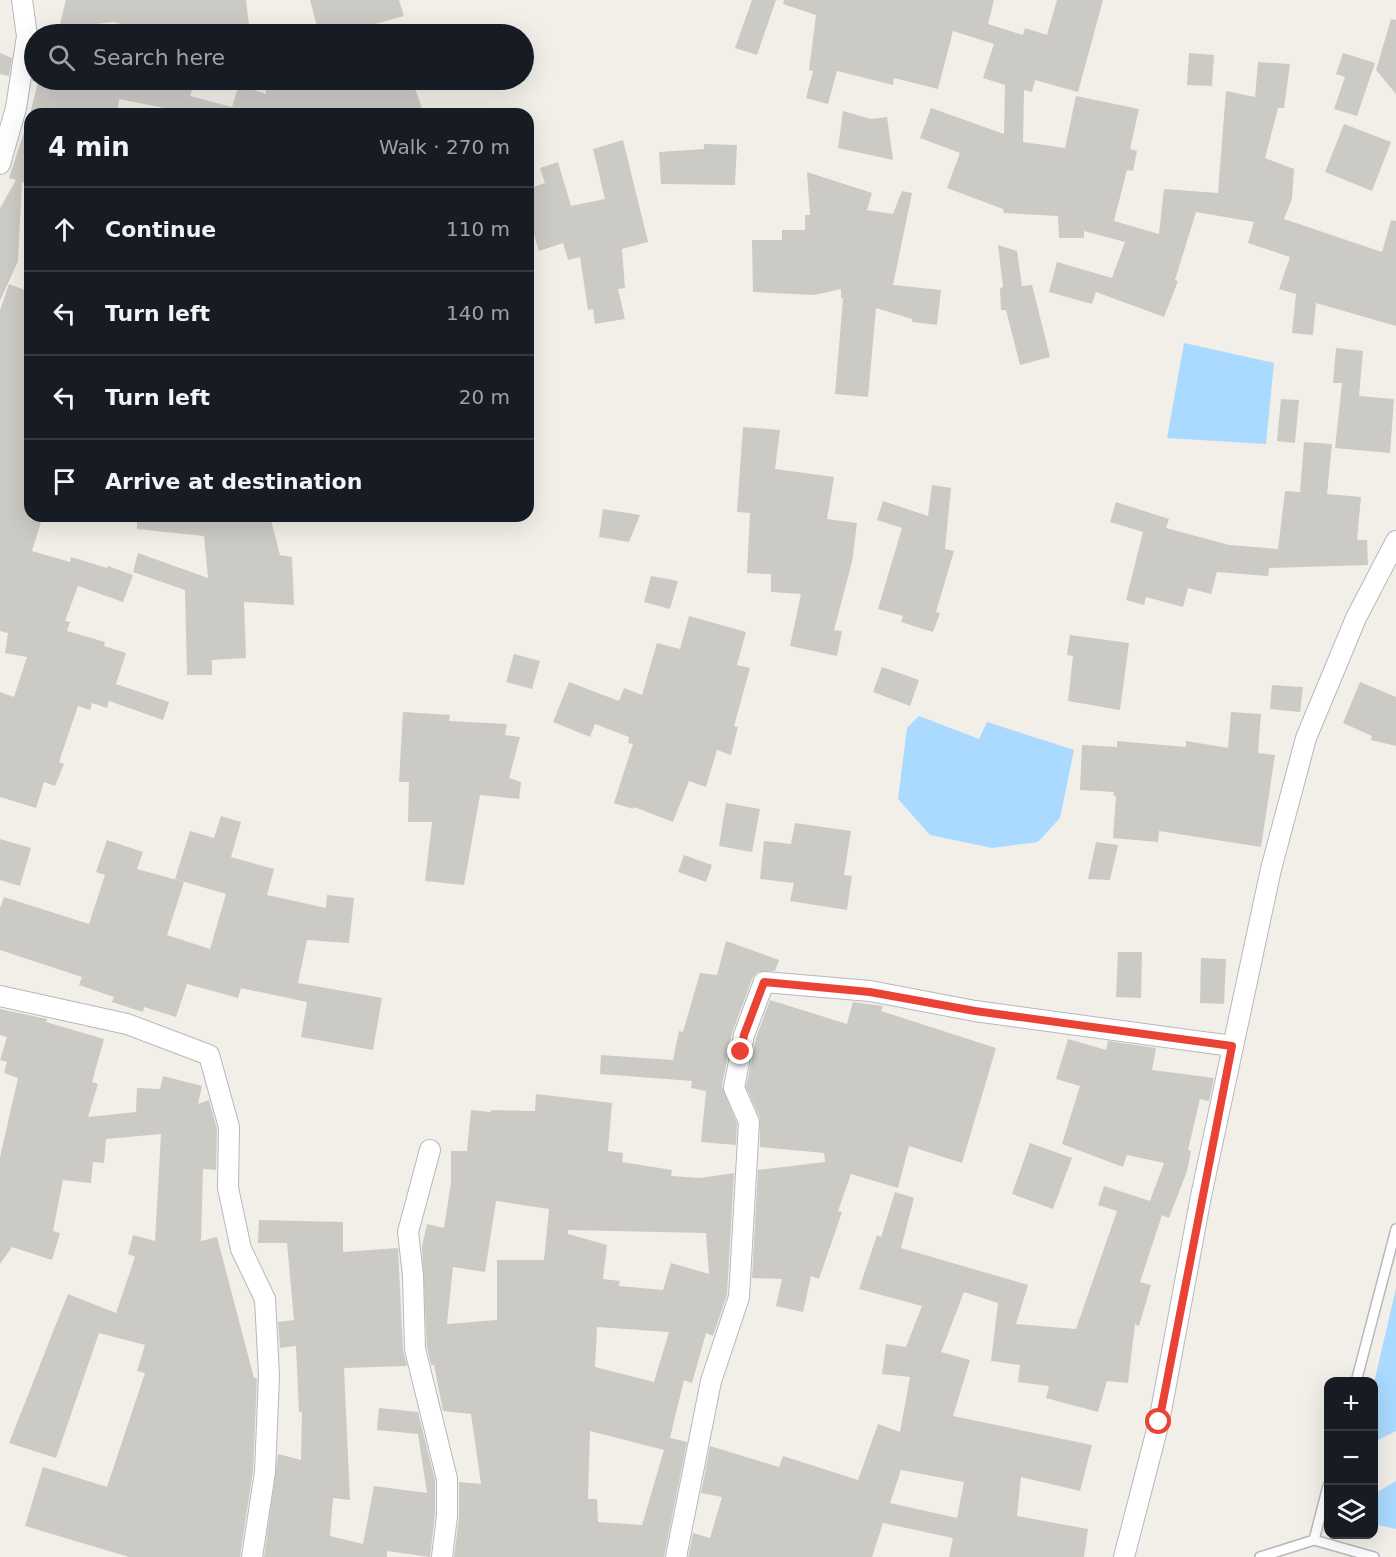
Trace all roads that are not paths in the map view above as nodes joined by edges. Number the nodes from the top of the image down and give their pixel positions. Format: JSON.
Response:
{"nodes":[{"id":1,"x":22,"y":0,"type":"edge"},
{"id":2,"x":25,"y":24,"type":"edge"},
{"id":3,"x":24,"y":56,"type":"edge"},
{"id":4,"x":0,"y":164,"type":"edge"},
{"id":5,"x":1396,"y":541,"type":"edge"},
{"id":6,"x":0,"y":996,"type":"edge"},
{"id":7,"x":1232,"y":1046,"type":"junction"},
{"id":8,"x":430,"y":1150,"type":"dead end"},
{"id":9,"x":1396,"y":1229,"type":"edge"},
{"id":10,"x":1357,"y":1377,"type":"edge"},
{"id":11,"x":1324,"y":1504,"type":"edge"},
{"id":12,"x":1314,"y":1540,"type":"junction"},
{"id":13,"x":252,"y":1557,"type":"edge"},
{"id":14,"x":442,"y":1557,"type":"edge"},
{"id":15,"x":676,"y":1557,"type":"edge"},
{"id":16,"x":1124,"y":1557,"type":"edge"},
{"id":17,"x":1260,"y":1557,"type":"edge"},
{"id":18,"x":1374,"y":1557,"type":"edge"}],
"edges":[{"from":1,"to":2,"type":"street"},
{"from":3,"to":4,"type":"street"},
{"from":5,"to":7,"type":"street"},
{"from":6,"to":13,"type":"street"},
{"from":7,"to":15,"type":"street"},
{"from":7,"to":16,"type":"street"},
{"from":8,"to":14,"type":"street"},
{"from":9,"to":10,"type":"lane"},
{"from":11,"to":12,"type":"lane"},
{"from":12,"to":17,"type":"lane"},
{"from":12,"to":18,"type":"lane"}]}
